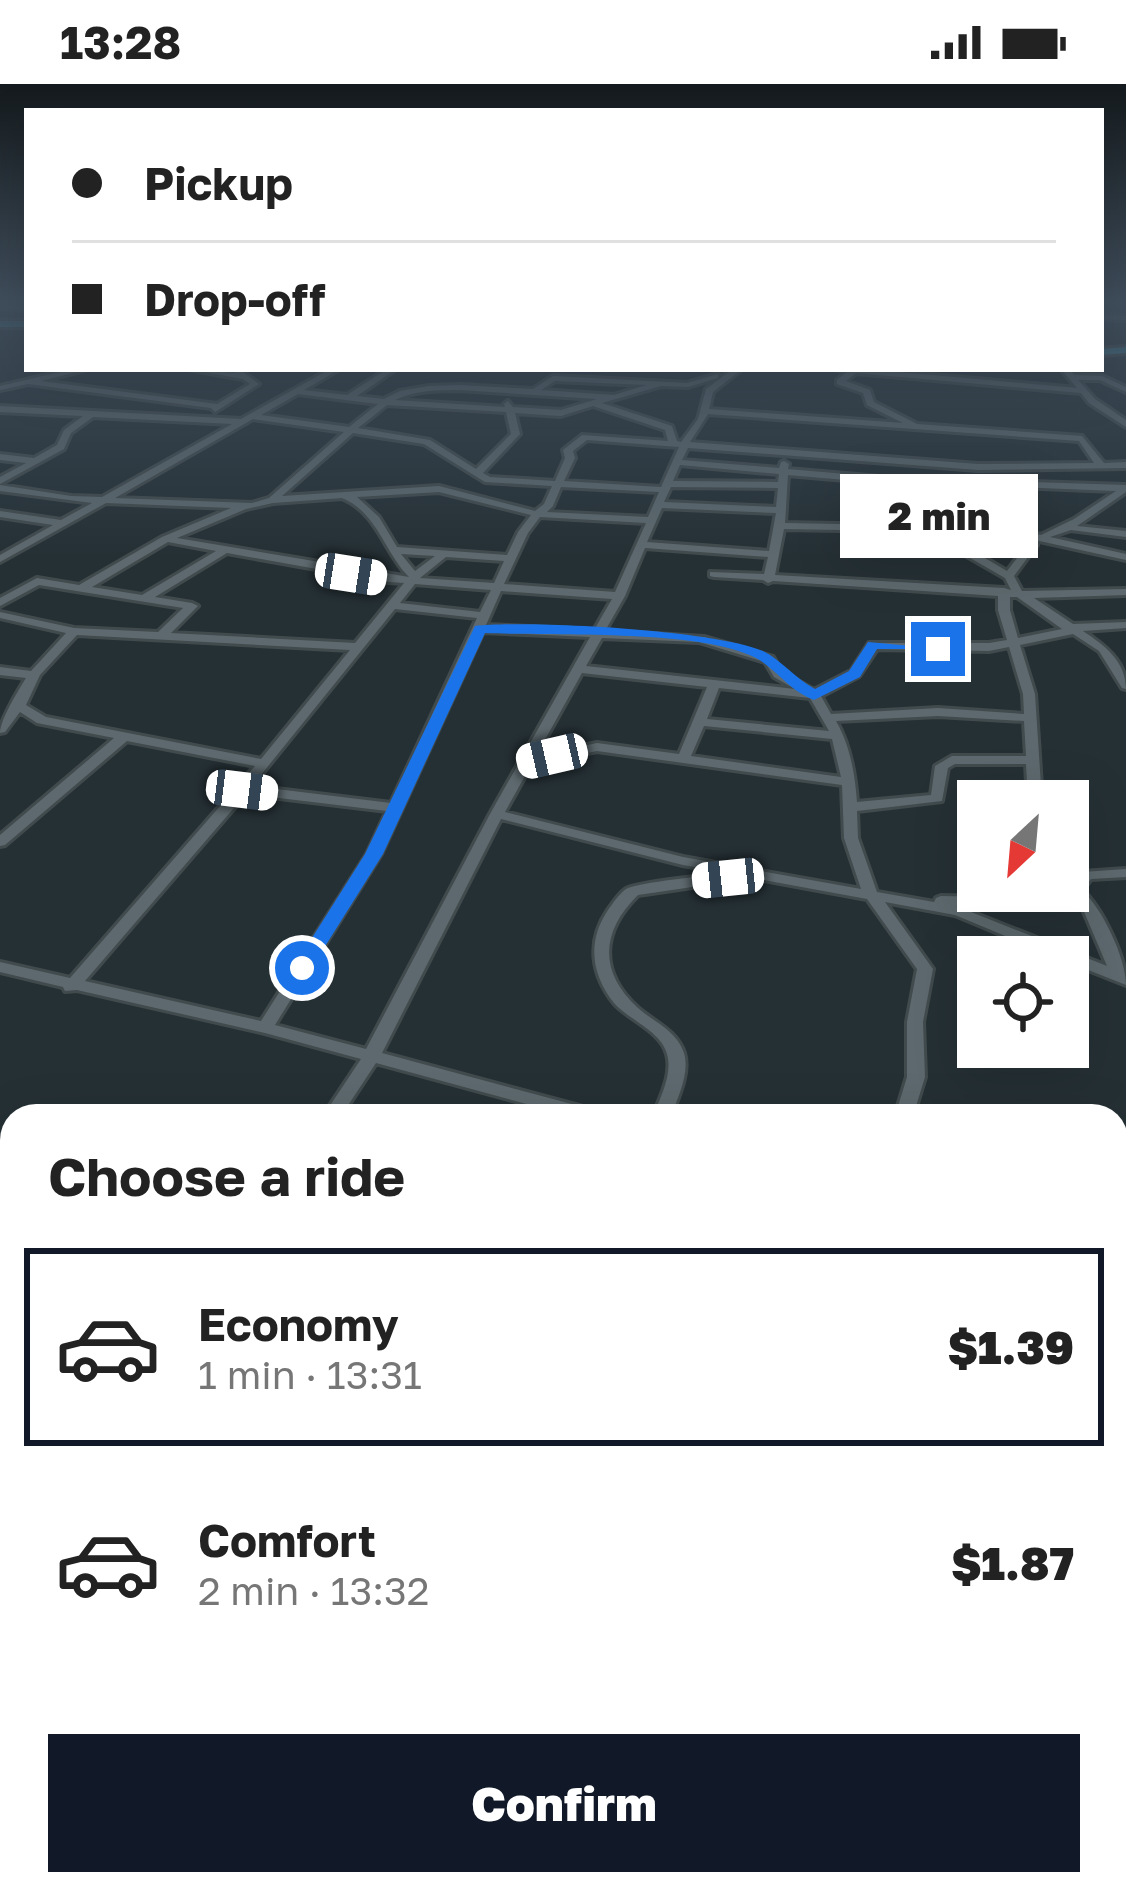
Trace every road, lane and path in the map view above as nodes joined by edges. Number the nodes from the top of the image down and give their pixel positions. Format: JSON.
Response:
{"nodes":[{"id":1,"x":70,"y":388,"type":"edge"},
{"id":2,"x":249,"y":388,"type":"edge"},
{"id":3,"x":305,"y":388,"type":"edge"},
{"id":4,"x":365,"y":388,"type":"edge"},
{"id":5,"x":647,"y":388,"type":"edge"},
{"id":6,"x":712,"y":388,"type":"edge"},
{"id":7,"x":853,"y":388,"type":"edge"},
{"id":8,"x":1045,"y":388,"type":"edge"},
{"id":9,"x":1080,"y":388,"type":"edge"},
{"id":10,"x":537,"y":389,"type":"joint"},
{"id":11,"x":498,"y":390,"type":"junction"},
{"id":12,"x":1083,"y":391,"type":"junction"},
{"id":13,"x":298,"y":392,"type":"junction"},
{"id":14,"x":577,"y":392,"type":"junction"},
{"id":15,"x":116,"y":394,"type":"junction"},
{"id":16,"x":614,"y":397,"type":"junction"},
{"id":17,"x":350,"y":398,"type":"junction"},
{"id":18,"x":385,"y":402,"type":"junction"},
{"id":19,"x":220,"y":406,"type":"junction"},
{"id":20,"x":603,"y":407,"type":"junction"},
{"id":21,"x":0,"y":409,"type":"edge"},
{"id":22,"x":514,"y":411,"type":"junction"},
{"id":23,"x":704,"y":411,"type":"junction"},
{"id":24,"x":85,"y":415,"type":"junction"},
{"id":25,"x":199,"y":419,"type":"junction"},
{"id":26,"x":249,"y":420,"type":"junction"},
{"id":27,"x":1126,"y":424,"type":"edge"},
{"id":28,"x":917,"y":427,"type":"junction"},
{"id":29,"x":952,"y":427,"type":"junction"},
{"id":30,"x":351,"y":430,"type":"junction"},
{"id":31,"x":592,"y":438,"type":"junction"},
{"id":32,"x":800,"y":438,"type":"junction"},
{"id":33,"x":679,"y":442,"type":"junction"},
{"id":34,"x":0,"y":457,"type":"edge"},
{"id":35,"x":36,"y":461,"type":"junction"},
{"id":36,"x":677,"y":462,"type":"junction"},
{"id":37,"x":937,"y":462,"type":"junction"},
{"id":38,"x":1100,"y":464,"type":"junction"},
{"id":39,"x":1126,"y":465,"type":"edge"},
{"id":40,"x":476,"y":474,"type":"junction"},
{"id":41,"x":782,"y":479,"type":"junction"},
{"id":42,"x":941,"y":482,"type":"junction"},
{"id":43,"x":0,"y":484,"type":"edge"},
{"id":44,"x":984,"y":484,"type":"junction"},
{"id":45,"x":557,"y":485,"type":"junction"},
{"id":46,"x":667,"y":487,"type":"junction"},
{"id":47,"x":1126,"y":488,"type":"edge"},
{"id":48,"x":340,"y":494,"type":"junction"},
{"id":49,"x":104,"y":498,"type":"junction"},
{"id":50,"x":272,"y":500,"type":"junction"},
{"id":51,"x":246,"y":506,"type":"junction"},
{"id":52,"x":781,"y":510,"type":"junction"},
{"id":53,"x":656,"y":513,"type":"junction"},
{"id":54,"x":0,"y":514,"type":"edge"},
{"id":55,"x":537,"y":514,"type":"junction"},
{"id":56,"x":61,"y":524,"type":"junction"},
{"id":57,"x":780,"y":526,"type":"junction"},
{"id":58,"x":952,"y":528,"type":"junction"},
{"id":59,"x":1075,"y":529,"type":"junction"},
{"id":60,"x":1005,"y":530,"type":"junction"},
{"id":61,"x":1126,"y":534,"type":"edge"},
{"id":62,"x":1034,"y":537,"type":"junction"},
{"id":63,"x":166,"y":539,"type":"junction"},
{"id":64,"x":644,"y":545,"type":"junction"},
{"id":65,"x":225,"y":550,"type":"junction"},
{"id":66,"x":393,"y":550,"type":"junction"},
{"id":67,"x":772,"y":554,"type":"junction"},
{"id":68,"x":441,"y":556,"type":"junction"},
{"id":69,"x":1126,"y":557,"type":"edge"},
{"id":70,"x":511,"y":558,"type":"junction"},
{"id":71,"x":0,"y":559,"type":"edge"},
{"id":72,"x":713,"y":574,"type":"dead end"},
{"id":73,"x":1009,"y":576,"type":"junction"},
{"id":74,"x":414,"y":579,"type":"junction"},
{"id":75,"x":768,"y":580,"type":"junction"},
{"id":76,"x":498,"y":587,"type":"junction"},
{"id":77,"x":81,"y":589,"type":"junction"},
{"id":78,"x":1011,"y":592,"type":"junction"},
{"id":79,"x":1126,"y":592,"type":"edge"},
{"id":80,"x":619,"y":596,"type":"junction"},
{"id":81,"x":144,"y":598,"type":"junction"},
{"id":82,"x":0,"y":603,"type":"edge"},
{"id":83,"x":393,"y":605,"type":"junction"},
{"id":84,"x":0,"y":615,"type":"edge"},
{"id":85,"x":483,"y":622,"type":"junction"},
{"id":86,"x":1126,"y":625,"type":"edge"},
{"id":87,"x":1069,"y":630,"type":"junction"},
{"id":88,"x":74,"y":631,"type":"junction"},
{"id":89,"x":598,"y":634,"type":"junction"},
{"id":90,"x":160,"y":637,"type":"junction"},
{"id":91,"x":1015,"y":638,"type":"junction"},
{"id":92,"x":357,"y":647,"type":"junction"},
{"id":93,"x":578,"y":669,"type":"junction"},
{"id":94,"x":0,"y":670,"type":"edge"},
{"id":95,"x":34,"y":675,"type":"junction"},
{"id":96,"x":1126,"y":685,"type":"edge"},
{"id":97,"x":714,"y":686,"type":"junction"},
{"id":98,"x":814,"y":695,"type":"junction"},
{"id":99,"x":19,"y":706,"type":"junction"},
{"id":100,"x":826,"y":718,"type":"junction"},
{"id":101,"x":1030,"y":718,"type":"junction"},
{"id":102,"x":701,"y":722,"type":"junction"},
{"id":103,"x":0,"y":729,"type":"edge"},
{"id":104,"x":838,"y":736,"type":"junction"},
{"id":105,"x":123,"y":737,"type":"junction"},
{"id":106,"x":684,"y":758,"type":"junction"},
{"id":107,"x":1033,"y":760,"type":"junction"},
{"id":108,"x":526,"y":762,"type":"junction"},
{"id":109,"x":264,"y":764,"type":"junction"},
{"id":110,"x":1034,"y":780,"type":"edge"},
{"id":111,"x":849,"y":782,"type":"junction"},
{"id":112,"x":242,"y":790,"type":"junction"},
{"id":113,"x":852,"y":807,"type":"junction"},
{"id":114,"x":395,"y":808,"type":"junction"},
{"id":115,"x":497,"y":814,"type":"junction"},
{"id":116,"x":0,"y":842,"type":"edge"},
{"id":117,"x":755,"y":873,"type":"junction"},
{"id":118,"x":1126,"y":873,"type":"edge"},
{"id":119,"x":1089,"y":875,"type":"edge"},
{"id":120,"x":870,"y":892,"type":"junction"},
{"id":121,"x":957,"y":898,"type":"edge"},
{"id":122,"x":917,"y":900,"type":"junction"},
{"id":123,"x":1089,"y":905,"type":"edge"},
{"id":124,"x":0,"y":967,"type":"edge"},
{"id":125,"x":1123,"y":978,"type":"edge"},
{"id":126,"x":70,"y":987,"type":"junction"},
{"id":127,"x":265,"y":1028,"type":"junction"},
{"id":128,"x":371,"y":1057,"type":"junction"},
{"id":129,"x":340,"y":1104,"type":"edge"},
{"id":130,"x":549,"y":1104,"type":"edge"},
{"id":131,"x":666,"y":1104,"type":"edge"},
{"id":132,"x":908,"y":1104,"type":"edge"}],
"edges":[{"from":1,"to":15,"type":"street"},
{"from":2,"to":19,"type":"street"},
{"from":3,"to":13,"type":"street"},
{"from":4,"to":17,"type":"street"},
{"from":5,"to":16,"type":"street"},
{"from":6,"to":23,"type":"street"},
{"from":7,"to":28,"type":"street"},
{"from":8,"to":12,"type":"street"},
{"from":9,"to":12,"type":"street"},
{"from":10,"to":11,"type":"street"},
{"from":10,"to":14,"type":"street"},
{"from":11,"to":18,"type":"street"},
{"from":11,"to":22,"type":"street"},
{"from":12,"to":27,"type":"street"},
{"from":13,"to":17,"type":"street"},
{"from":13,"to":26,"type":"street"},
{"from":14,"to":16,"type":"street"},
{"from":14,"to":20,"type":"street"},
{"from":15,"to":19,"type":"street"},
{"from":15,"to":24,"type":"street"},
{"from":16,"to":20,"type":"street"},
{"from":17,"to":18,"type":"street"},
{"from":18,"to":22,"type":"street"},
{"from":18,"to":30,"type":"street"},
{"from":19,"to":25,"type":"street"},
{"from":20,"to":22,"type":"street"},
{"from":20,"to":31,"type":"street"},
{"from":20,"to":33,"type":"street"},
{"from":21,"to":24,"type":"street"},
{"from":22,"to":40,"type":"street"},
{"from":23,"to":32,"type":"street"},
{"from":23,"to":33,"type":"street"},
{"from":24,"to":25,"type":"street"},
{"from":24,"to":35,"type":"street"},
{"from":25,"to":26,"type":"street"},
{"from":26,"to":30,"type":"street"},
{"from":26,"to":49,"type":"street"},
{"from":28,"to":29,"type":"street"},
{"from":28,"to":32,"type":"street"},
{"from":29,"to":37,"type":"street"},
{"from":29,"to":38,"type":"street"},
{"from":30,"to":40,"type":"street"},
{"from":30,"to":50,"type":"street"},
{"from":31,"to":33,"type":"street"},
{"from":31,"to":45,"type":"street"},
{"from":32,"to":33,"type":"street"},
{"from":32,"to":37,"type":"street"},
{"from":32,"to":41,"type":"street"},
{"from":33,"to":36,"type":"street"},
{"from":34,"to":35,"type":"street"},
{"from":35,"to":43,"type":"street"},
{"from":36,"to":41,"type":"street"},
{"from":36,"to":46,"type":"street"},
{"from":37,"to":38,"type":"street"},
{"from":37,"to":42,"type":"street"},
{"from":38,"to":39,"type":"street"},
{"from":40,"to":45,"type":"street"},
{"from":41,"to":42,"type":"street"},
{"from":41,"to":46,"type":"street"},
{"from":41,"to":52,"type":"street"},
{"from":42,"to":44,"type":"street"},
{"from":43,"to":49,"type":"street"},
{"from":44,"to":47,"type":"street"},
{"from":44,"to":60,"type":"street"},
{"from":45,"to":46,"type":"street"},
{"from":45,"to":55,"type":"street"},
{"from":46,"to":53,"type":"street"},
{"from":47,"to":59,"type":"street"},
{"from":48,"to":50,"type":"street"},
{"from":48,"to":55,"type":"street"},
{"from":48,"to":66,"type":"street"},
{"from":49,"to":51,"type":"street"},
{"from":49,"to":56,"type":"street"},
{"from":50,"to":51,"type":"street"},
{"from":51,"to":63,"type":"street"},
{"from":52,"to":53,"type":"street"},
{"from":52,"to":57,"type":"street"},
{"from":53,"to":55,"type":"street"},
{"from":53,"to":64,"type":"street"},
{"from":54,"to":56,"type":"street"},
{"from":55,"to":70,"type":"street"},
{"from":56,"to":71,"type":"street"},
{"from":57,"to":58,"type":"street"},
{"from":57,"to":67,"type":"street"},
{"from":58,"to":60,"type":"street"},
{"from":58,"to":73,"type":"street"},
{"from":59,"to":61,"type":"street"},
{"from":59,"to":62,"type":"street"},
{"from":60,"to":62,"type":"street"},
{"from":62,"to":69,"type":"street"},
{"from":62,"to":73,"type":"street"},
{"from":63,"to":65,"type":"street"},
{"from":63,"to":77,"type":"street"},
{"from":64,"to":67,"type":"street"},
{"from":64,"to":80,"type":"street"},
{"from":65,"to":74,"type":"street"},
{"from":65,"to":81,"type":"street"},
{"from":66,"to":68,"type":"street"},
{"from":66,"to":74,"type":"street"},
{"from":67,"to":75,"type":"street"},
{"from":68,"to":70,"type":"street"},
{"from":68,"to":74,"type":"street"},
{"from":70,"to":76,"type":"street"},
{"from":72,"to":75,"type":"street"},
{"from":73,"to":78,"type":"street"},
{"from":74,"to":76,"type":"street"},
{"from":74,"to":83,"type":"street"},
{"from":75,"to":78,"type":"street"},
{"from":76,"to":80,"type":"street"},
{"from":76,"to":85,"type":"street"},
{"from":77,"to":81,"type":"street"},
{"from":77,"to":82,"type":"street"},
{"from":78,"to":79,"type":"street"},
{"from":78,"to":87,"type":"street"},
{"from":78,"to":91,"type":"street"},
{"from":80,"to":89,"type":"street"},
{"from":81,"to":90,"type":"street"},
{"from":83,"to":85,"type":"street"},
{"from":83,"to":92,"type":"street"},
{"from":84,"to":88,"type":"street"},
{"from":85,"to":89,"type":"street"},
{"from":85,"to":114,"type":"street"},
{"from":86,"to":87,"type":"street"},
{"from":87,"to":91,"type":"street"},
{"from":87,"to":96,"type":"street"},
{"from":88,"to":90,"type":"street"},
{"from":88,"to":95,"type":"street"},
{"from":89,"to":93,"type":"street"},
{"from":89,"to":98,"type":"street"},
{"from":90,"to":92,"type":"street"},
{"from":91,"to":98,"type":"street"},
{"from":91,"to":101,"type":"street"},
{"from":92,"to":109,"type":"street"},
{"from":93,"to":97,"type":"street"},
{"from":93,"to":108,"type":"street"},
{"from":94,"to":95,"type":"street"},
{"from":95,"to":99,"type":"street"},
{"from":97,"to":98,"type":"street"},
{"from":97,"to":102,"type":"street"},
{"from":98,"to":100,"type":"street"},
{"from":99,"to":103,"type":"street"},
{"from":99,"to":105,"type":"street"},
{"from":100,"to":101,"type":"street"},
{"from":100,"to":104,"type":"street"},
{"from":101,"to":107,"type":"street"},
{"from":102,"to":104,"type":"street"},
{"from":102,"to":106,"type":"street"},
{"from":104,"to":111,"type":"street"},
{"from":105,"to":109,"type":"street"},
{"from":105,"to":116,"type":"street"},
{"from":106,"to":108,"type":"street"},
{"from":106,"to":111,"type":"street"},
{"from":107,"to":110,"type":"street"},
{"from":107,"to":113,"type":"street"},
{"from":108,"to":115,"type":"street"},
{"from":109,"to":112,"type":"street"},
{"from":111,"to":113,"type":"street"},
{"from":112,"to":114,"type":"street"},
{"from":112,"to":126,"type":"street"},
{"from":113,"to":120,"type":"street"},
{"from":114,"to":127,"type":"street"},
{"from":115,"to":117,"type":"street"},
{"from":115,"to":128,"type":"street"},
{"from":117,"to":120,"type":"street"},
{"from":117,"to":131,"type":"street"},
{"from":118,"to":119,"type":"street"},
{"from":120,"to":122,"type":"street"},
{"from":120,"to":132,"type":"street"},
{"from":121,"to":122,"type":"street"},
{"from":122,"to":125,"type":"street"},
{"from":123,"to":125,"type":"street"},
{"from":124,"to":126,"type":"street"},
{"from":126,"to":127,"type":"street"},
{"from":127,"to":128,"type":"street"},
{"from":128,"to":129,"type":"street"},
{"from":128,"to":130,"type":"street"}]}
